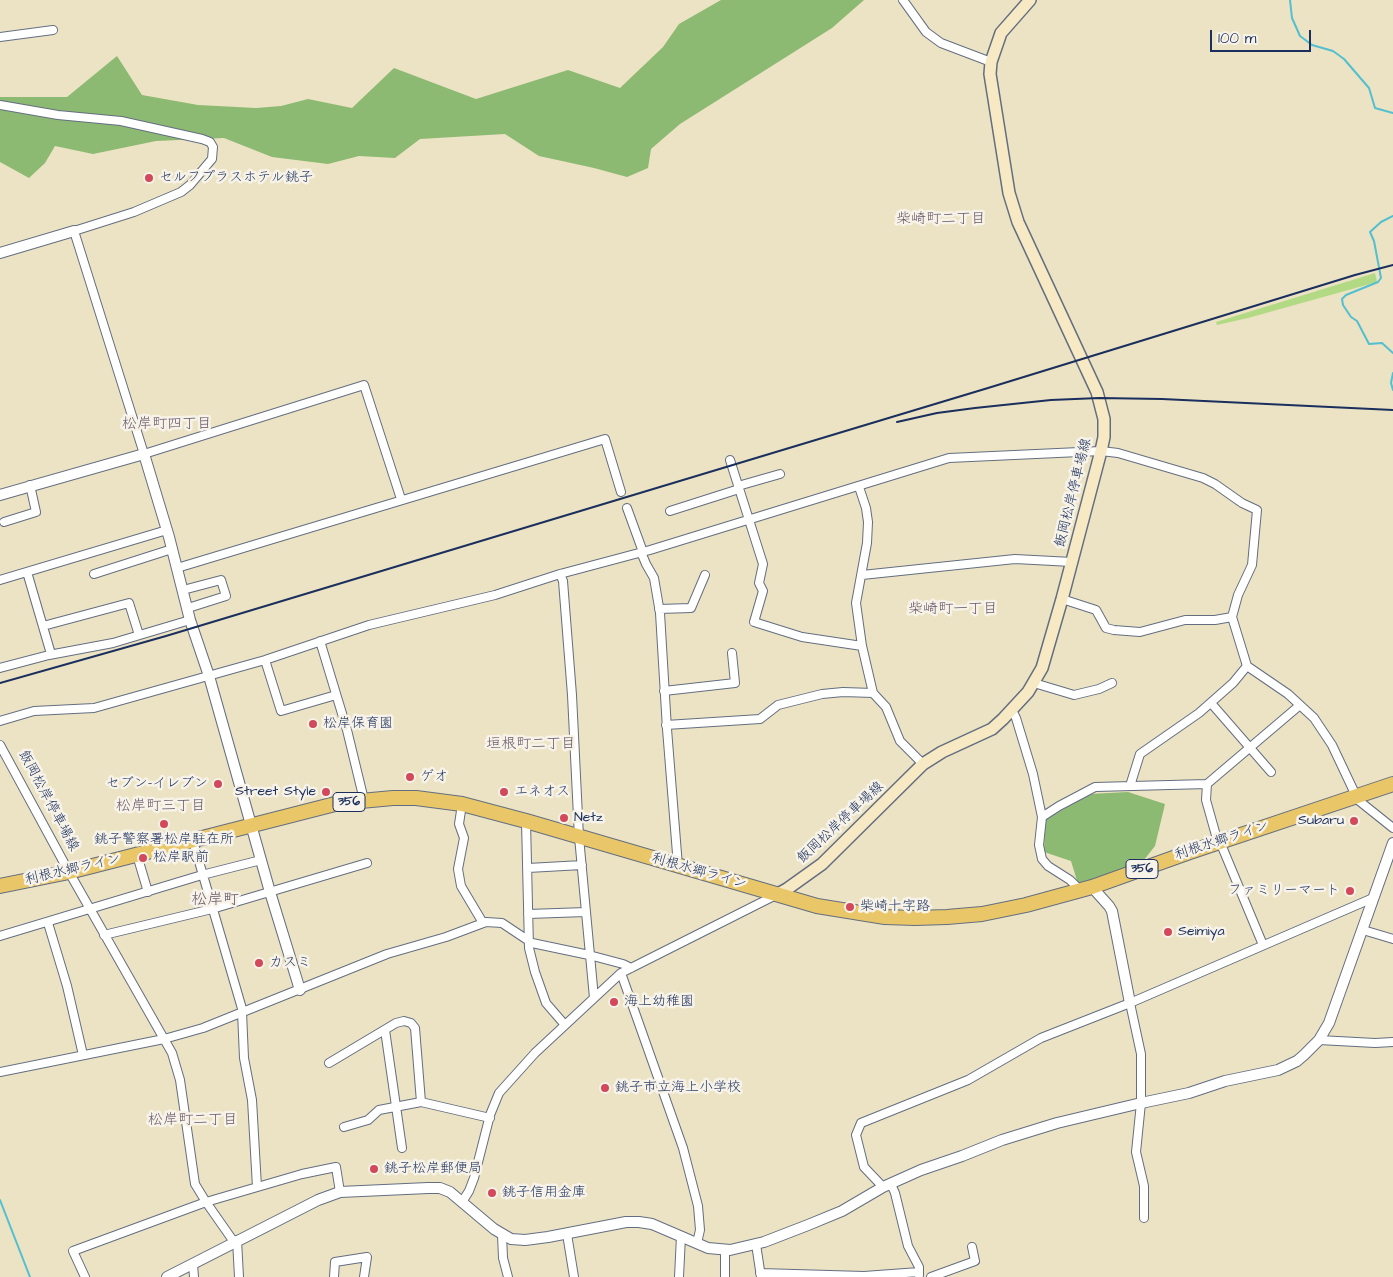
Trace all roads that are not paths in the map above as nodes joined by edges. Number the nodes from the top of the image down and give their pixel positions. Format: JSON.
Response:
{"nodes":[{"id":1,"x":903,"y":0,"type":"edge"},
{"id":2,"x":1030,"y":0,"type":"edge"},
{"id":3,"x":53,"y":30,"type":"dead end"},
{"id":4,"x":0,"y":37,"type":"edge"},
{"id":5,"x":990,"y":62,"type":"junction"},
{"id":6,"x":0,"y":105,"type":"edge"},
{"id":7,"x":74,"y":231,"type":"junction"},
{"id":8,"x":0,"y":253,"type":"edge"},
{"id":9,"x":1101,"y":451,"type":"junction"},
{"id":10,"x":144,"y":454,"type":"junction"},
{"id":11,"x":730,"y":460,"type":"dead end"},
{"id":12,"x":780,"y":474,"type":"dead end"},
{"id":13,"x":30,"y":485,"type":"junction"},
{"id":14,"x":859,"y":487,"type":"junction"},
{"id":15,"x":739,"y":488,"type":"junction"},
{"id":16,"x":621,"y":492,"type":"dead end"},
{"id":17,"x":0,"y":495,"type":"edge"},
{"id":18,"x":401,"y":499,"type":"junction"},
{"id":19,"x":627,"y":508,"type":"dead end"},
{"id":20,"x":670,"y":511,"type":"dead end"},
{"id":21,"x":749,"y":521,"type":"junction"},
{"id":22,"x":4,"y":522,"type":"dead end"},
{"id":23,"x":167,"y":530,"type":"junction"},
{"id":24,"x":172,"y":549,"type":"junction"},
{"id":25,"x":642,"y":552,"type":"junction"},
{"id":26,"x":1072,"y":562,"type":"junction"},
{"id":27,"x":177,"y":568,"type":"junction"},
{"id":28,"x":27,"y":572,"type":"junction"},
{"id":29,"x":94,"y":574,"type":"dead end"},
{"id":30,"x":560,"y":574,"type":"junction"},
{"id":31,"x":705,"y":575,"type":"dead end"},
{"id":32,"x":862,"y":575,"type":"junction"},
{"id":33,"x":0,"y":580,"type":"edge"},
{"id":34,"x":183,"y":590,"type":"junction"},
{"id":35,"x":1062,"y":599,"type":"junction"},
{"id":36,"x":188,"y":608,"type":"junction"},
{"id":37,"x":659,"y":609,"type":"junction"},
{"id":38,"x":1232,"y":617,"type":"junction"},
{"id":39,"x":190,"y":620,"type":"junction"},
{"id":40,"x":43,"y":626,"type":"junction"},
{"id":41,"x":139,"y":635,"type":"junction"},
{"id":42,"x":320,"y":641,"type":"junction"},
{"id":43,"x":862,"y":646,"type":"junction"},
{"id":44,"x":732,"y":653,"type":"dead end"},
{"id":45,"x":51,"y":654,"type":"junction"},
{"id":46,"x":265,"y":660,"type":"junction"},
{"id":47,"x":1247,"y":666,"type":"junction"},
{"id":48,"x":0,"y":668,"type":"edge"},
{"id":49,"x":209,"y":676,"type":"junction"},
{"id":50,"x":1034,"y":683,"type":"junction"},
{"id":51,"x":1112,"y":684,"type":"dead end"},
{"id":52,"x":664,"y":691,"type":"junction"},
{"id":53,"x":873,"y":693,"type":"junction"},
{"id":54,"x":336,"y":695,"type":"junction"},
{"id":55,"x":1211,"y":703,"type":"junction"},
{"id":56,"x":1300,"y":705,"type":"junction"},
{"id":57,"x":1012,"y":710,"type":"junction"},
{"id":58,"x":0,"y":721,"type":"edge"},
{"id":59,"x":666,"y":725,"type":"junction"},
{"id":60,"x":0,"y":745,"type":"edge"},
{"id":61,"x":1250,"y":747,"type":"junction"},
{"id":62,"x":923,"y":764,"type":"junction"},
{"id":63,"x":1271,"y":772,"type":"dead end"},
{"id":64,"x":1207,"y":784,"type":"junction"},
{"id":65,"x":1393,"y":784,"type":"edge"},
{"id":66,"x":1130,"y":786,"type":"junction"},
{"id":67,"x":1356,"y":796,"type":"junction"},
{"id":68,"x":364,"y":800,"type":"junction"},
{"id":69,"x":462,"y":804,"type":"junction"},
{"id":70,"x":1042,"y":817,"type":"junction"},
{"id":71,"x":526,"y":821,"type":"junction"},
{"id":72,"x":252,"y":826,"type":"junction"},
{"id":73,"x":1393,"y":828,"type":"edge"},
{"id":74,"x":580,"y":837,"type":"junction"},
{"id":75,"x":193,"y":841,"type":"junction"},
{"id":76,"x":1220,"y":842,"type":"junction"},
{"id":77,"x":1393,"y":843,"type":"edge"},
{"id":78,"x":137,"y":855,"type":"junction"},
{"id":79,"x":261,"y":860,"type":"junction"},
{"id":80,"x":367,"y":863,"type":"dead end"},
{"id":81,"x":582,"y":865,"type":"junction"},
{"id":82,"x":678,"y":866,"type":"junction"},
{"id":83,"x":528,"y":868,"type":"junction"},
{"id":84,"x":69,"y":872,"type":"junction"},
{"id":85,"x":202,"y":875,"type":"junction"},
{"id":86,"x":0,"y":886,"type":"edge"},
{"id":87,"x":1086,"y":888,"type":"junction"},
{"id":88,"x":148,"y":892,"type":"junction"},
{"id":89,"x":270,"y":892,"type":"junction"},
{"id":90,"x":776,"y":895,"type":"junction"},
{"id":91,"x":1373,"y":898,"type":"junction"},
{"id":92,"x":89,"y":908,"type":"junction"},
{"id":93,"x":212,"y":909,"type":"junction"},
{"id":94,"x":586,"y":912,"type":"junction"},
{"id":95,"x":528,"y":914,"type":"junction"},
{"id":96,"x":48,"y":923,"type":"junction"},
{"id":97,"x":483,"y":923,"type":"junction"},
{"id":98,"x":1363,"y":930,"type":"junction"},
{"id":99,"x":104,"y":935,"type":"junction"},
{"id":100,"x":0,"y":936,"type":"edge"},
{"id":101,"x":1393,"y":939,"type":"edge"},
{"id":102,"x":528,"y":941,"type":"junction"},
{"id":103,"x":1263,"y":945,"type":"junction"},
{"id":104,"x":589,"y":955,"type":"junction"},
{"id":105,"x":631,"y":968,"type":"junction"},
{"id":106,"x":621,"y":973,"type":"junction"},
{"id":107,"x":300,"y":990,"type":"junction"},
{"id":108,"x":594,"y":998,"type":"junction"},
{"id":109,"x":1130,"y":1003,"type":"junction"},
{"id":110,"x":242,"y":1012,"type":"junction"},
{"id":111,"x":565,"y":1025,"type":"junction"},
{"id":112,"x":385,"y":1030,"type":"junction"},
{"id":113,"x":164,"y":1039,"type":"junction"},
{"id":114,"x":1319,"y":1040,"type":"junction"},
{"id":115,"x":1393,"y":1042,"type":"edge"},
{"id":116,"x":83,"y":1055,"type":"junction"},
{"id":117,"x":329,"y":1063,"type":"dead end"},
{"id":118,"x":0,"y":1072,"type":"edge"},
{"id":119,"x":420,"y":1102,"type":"junction"},
{"id":120,"x":1141,"y":1102,"type":"junction"},
{"id":121,"x":396,"y":1107,"type":"junction"},
{"id":122,"x":490,"y":1118,"type":"junction"},
{"id":123,"x":344,"y":1126,"type":"dead end"},
{"id":124,"x":402,"y":1148,"type":"dead end"},
{"id":125,"x":887,"y":1185,"type":"junction"},
{"id":126,"x":257,"y":1187,"type":"junction"},
{"id":127,"x":340,"y":1192,"type":"junction"},
{"id":128,"x":206,"y":1202,"type":"junction"},
{"id":129,"x":462,"y":1202,"type":"junction"},
{"id":130,"x":1144,"y":1218,"type":"dead end"},
{"id":131,"x":567,"y":1234,"type":"junction"},
{"id":132,"x":502,"y":1235,"type":"junction"},
{"id":133,"x":681,"y":1236,"type":"junction"},
{"id":134,"x":236,"y":1241,"type":"junction"},
{"id":135,"x":697,"y":1244,"type":"junction"},
{"id":136,"x":756,"y":1244,"type":"junction"},
{"id":137,"x":972,"y":1247,"type":"dead end"},
{"id":138,"x":725,"y":1250,"type":"junction"},
{"id":139,"x":193,"y":1264,"type":"junction"},
{"id":140,"x":760,"y":1275,"type":"edge"},
{"id":141,"x":919,"y":1275,"type":"edge"},
{"id":142,"x":864,"y":1276,"type":"edge"},
{"id":143,"x":85,"y":1277,"type":"edge"},
{"id":144,"x":167,"y":1277,"type":"edge"},
{"id":145,"x":194,"y":1277,"type":"edge"},
{"id":146,"x":239,"y":1277,"type":"edge"},
{"id":147,"x":334,"y":1277,"type":"edge"},
{"id":148,"x":364,"y":1277,"type":"edge"},
{"id":149,"x":508,"y":1277,"type":"edge"},
{"id":150,"x":574,"y":1277,"type":"edge"},
{"id":151,"x":679,"y":1277,"type":"edge"},
{"id":152,"x":725,"y":1277,"type":"edge"},
{"id":153,"x":931,"y":1277,"type":"edge"}],
"edges":[{"from":1,"to":5,"type":"street"},
{"from":2,"to":5,"type":"main road","name":"飯岡松岸停車場線"},
{"from":3,"to":4,"type":"street"},
{"from":5,"to":9,"type":"main road","name":"飯岡松岸停車場線"},
{"from":6,"to":7,"type":"street"},
{"from":7,"to":8,"type":"street"},
{"from":7,"to":10,"type":"street"},
{"from":9,"to":14,"type":"street"},
{"from":9,"to":26,"type":"main road","name":"飯岡松岸停車場線"},
{"from":9,"to":38,"type":"street"},
{"from":10,"to":13,"type":"street"},
{"from":10,"to":18,"type":"street"},
{"from":10,"to":23,"type":"street"},
{"from":11,"to":15,"type":"street"},
{"from":12,"to":15,"type":"street"},
{"from":13,"to":17,"type":"street"},
{"from":13,"to":22,"type":"street"},
{"from":14,"to":21,"type":"street"},
{"from":14,"to":32,"type":"street"},
{"from":15,"to":20,"type":"street"},
{"from":15,"to":21,"type":"street"},
{"from":16,"to":18,"type":"street"},
{"from":18,"to":27,"type":"street"},
{"from":19,"to":25,"type":"street"},
{"from":21,"to":25,"type":"street"},
{"from":21,"to":43,"type":"street"},
{"from":23,"to":24,"type":"street"},
{"from":23,"to":28,"type":"street"},
{"from":24,"to":27,"type":"street"},
{"from":24,"to":29,"type":"street"},
{"from":25,"to":30,"type":"street"},
{"from":25,"to":37,"type":"street"},
{"from":26,"to":32,"type":"street"},
{"from":26,"to":35,"type":"main road","name":"飯岡松岸停車場線"},
{"from":27,"to":34,"type":"street"},
{"from":28,"to":33,"type":"street"},
{"from":28,"to":40,"type":"street"},
{"from":30,"to":42,"type":"street"},
{"from":30,"to":74,"type":"street"},
{"from":31,"to":37,"type":"street"},
{"from":32,"to":43,"type":"street"},
{"from":34,"to":36,"type":"street"},
{"from":34,"to":36,"type":"street"},
{"from":35,"to":38,"type":"street"},
{"from":35,"to":50,"type":"main road","name":"飯岡松岸停車場線"},
{"from":36,"to":39,"type":"street"},
{"from":37,"to":52,"type":"street"},
{"from":38,"to":47,"type":"street"},
{"from":39,"to":41,"type":"street"},
{"from":39,"to":49,"type":"street"},
{"from":40,"to":41,"type":"street"},
{"from":40,"to":45,"type":"street"},
{"from":41,"to":45,"type":"street"},
{"from":42,"to":46,"type":"street"},
{"from":42,"to":54,"type":"street"},
{"from":43,"to":53,"type":"street"},
{"from":44,"to":52,"type":"street"},
{"from":45,"to":48,"type":"street"},
{"from":46,"to":49,"type":"street"},
{"from":46,"to":54,"type":"street"},
{"from":47,"to":55,"type":"street"},
{"from":47,"to":56,"type":"street"},
{"from":49,"to":58,"type":"street"},
{"from":49,"to":72,"type":"street"},
{"from":50,"to":51,"type":"street"},
{"from":50,"to":57,"type":"main road","name":"飯岡松岸停車場線"},
{"from":52,"to":59,"type":"street"},
{"from":53,"to":59,"type":"street"},
{"from":53,"to":62,"type":"street"},
{"from":54,"to":68,"type":"street"},
{"from":55,"to":61,"type":"street"},
{"from":55,"to":66,"type":"street"},
{"from":56,"to":61,"type":"street"},
{"from":56,"to":67,"type":"street"},
{"from":57,"to":62,"type":"main road","name":"飯岡松岸停車場線"},
{"from":57,"to":70,"type":"street"},
{"from":59,"to":82,"type":"street"},
{"from":60,"to":84,"type":"street","name":"飯岡松岸停車場線"},
{"from":61,"to":63,"type":"street"},
{"from":61,"to":64,"type":"street"},
{"from":62,"to":90,"type":"main road","name":"飯岡松岸停車場線"},
{"from":64,"to":66,"type":"street"},
{"from":64,"to":76,"type":"street"},
{"from":65,"to":67,"type":"highway","name":"利根水郷ライン","number":"356"},
{"from":66,"to":70,"type":"street"},
{"from":67,"to":73,"type":"street"},
{"from":67,"to":76,"type":"highway","name":"利根水郷ライン","number":"356"},
{"from":68,"to":69,"type":"highway","name":"利根水郷ライン","number":"356"},
{"from":68,"to":72,"type":"highway","name":"利根水郷ライン","number":"356"},
{"from":69,"to":71,"type":"highway","name":"利根水郷ライン","number":"356"},
{"from":69,"to":97,"type":"street"},
{"from":70,"to":87,"type":"street"},
{"from":71,"to":74,"type":"highway","name":"利根水郷ライン","number":"356"},
{"from":71,"to":83,"type":"street"},
{"from":72,"to":75,"type":"highway","name":"利根水郷ライン","number":"356"},
{"from":72,"to":79,"type":"street"},
{"from":74,"to":81,"type":"street"},
{"from":74,"to":82,"type":"highway","name":"利根水郷ライン","number":"356"},
{"from":75,"to":78,"type":"highway","name":"利根水郷ライン","number":"356"},
{"from":75,"to":85,"type":"street"},
{"from":76,"to":87,"type":"highway","name":"利根水郷ライン","number":"356"},
{"from":76,"to":103,"type":"street"},
{"from":77,"to":91,"type":"street"},
{"from":78,"to":84,"type":"highway","name":"利根水郷ライン","number":"356"},
{"from":78,"to":88,"type":"street"},
{"from":79,"to":85,"type":"street"},
{"from":79,"to":89,"type":"street"},
{"from":80,"to":89,"type":"street"},
{"from":81,"to":83,"type":"street"},
{"from":81,"to":94,"type":"street"},
{"from":82,"to":90,"type":"highway","name":"利根水郷ライン","number":"356"},
{"from":83,"to":95,"type":"street"},
{"from":84,"to":86,"type":"highway","name":"利根水郷ライン","number":"356"},
{"from":84,"to":92,"type":"street","name":"飯岡松岸停車場線"},
{"from":85,"to":88,"type":"street"},
{"from":85,"to":93,"type":"street"},
{"from":87,"to":90,"type":"highway","name":"利根水郷ライン","number":"356"},
{"from":87,"to":109,"type":"street"},
{"from":88,"to":92,"type":"street"},
{"from":89,"to":93,"type":"street"},
{"from":89,"to":107,"type":"street"},
{"from":90,"to":105,"type":"street"},
{"from":91,"to":98,"type":"street"},
{"from":91,"to":103,"type":"street"},
{"from":92,"to":96,"type":"street"},
{"from":92,"to":99,"type":"street","name":"飯岡松岸停車場線"},
{"from":93,"to":99,"type":"street"},
{"from":93,"to":110,"type":"street"},
{"from":94,"to":95,"type":"street"},
{"from":94,"to":104,"type":"street"},
{"from":95,"to":102,"type":"street"},
{"from":96,"to":100,"type":"street"},
{"from":96,"to":116,"type":"street"},
{"from":97,"to":102,"type":"street"},
{"from":97,"to":107,"type":"street"},
{"from":98,"to":101,"type":"street"},
{"from":98,"to":114,"type":"street"},
{"from":99,"to":113,"type":"street","name":"飯岡松岸停車場線"},
{"from":102,"to":104,"type":"street"},
{"from":102,"to":111,"type":"street"},
{"from":103,"to":109,"type":"street"},
{"from":104,"to":105,"type":"street"},
{"from":104,"to":108,"type":"street"},
{"from":105,"to":106,"type":"street"},
{"from":106,"to":108,"type":"street"},
{"from":106,"to":135,"type":"street"},
{"from":107,"to":110,"type":"street"},
{"from":108,"to":111,"type":"street"},
{"from":109,"to":120,"type":"street"},
{"from":109,"to":125,"type":"street"},
{"from":110,"to":113,"type":"street"},
{"from":110,"to":126,"type":"street"},
{"from":111,"to":122,"type":"street"},
{"from":112,"to":117,"type":"street"},
{"from":112,"to":119,"type":"street"},
{"from":112,"to":121,"type":"street"},
{"from":113,"to":116,"type":"street"},
{"from":113,"to":128,"type":"street","name":"飯岡松岸停車場線"},
{"from":114,"to":115,"type":"street"},
{"from":114,"to":120,"type":"street"},
{"from":116,"to":118,"type":"street"},
{"from":119,"to":121,"type":"street"},
{"from":119,"to":122,"type":"street"},
{"from":120,"to":125,"type":"street"},
{"from":120,"to":130,"type":"street"},
{"from":121,"to":123,"type":"street"},
{"from":121,"to":124,"type":"street"},
{"from":122,"to":129,"type":"street"},
{"from":125,"to":136,"type":"street"},
{"from":125,"to":141,"type":"street"},
{"from":126,"to":127,"type":"street"},
{"from":126,"to":128,"type":"street"},
{"from":127,"to":129,"type":"street"},
{"from":127,"to":134,"type":"street"},
{"from":128,"to":134,"type":"street","name":"飯岡松岸停車場線"},
{"from":128,"to":143,"type":"street"},
{"from":129,"to":132,"type":"street"},
{"from":131,"to":132,"type":"street"},
{"from":131,"to":133,"type":"street"},
{"from":131,"to":150,"type":"street"},
{"from":132,"to":149,"type":"street"},
{"from":133,"to":135,"type":"street"},
{"from":133,"to":151,"type":"street"},
{"from":134,"to":139,"type":"street"},
{"from":134,"to":146,"type":"street"},
{"from":135,"to":138,"type":"street"},
{"from":136,"to":138,"type":"street"},
{"from":136,"to":140,"type":"street"},
{"from":137,"to":153,"type":"street"},
{"from":138,"to":152,"type":"street"},
{"from":139,"to":144,"type":"street"},
{"from":139,"to":145,"type":"street"},
{"from":140,"to":142,"type":"street"},
{"from":141,"to":142,"type":"street"},
{"from":147,"to":148,"type":"street"}]}
